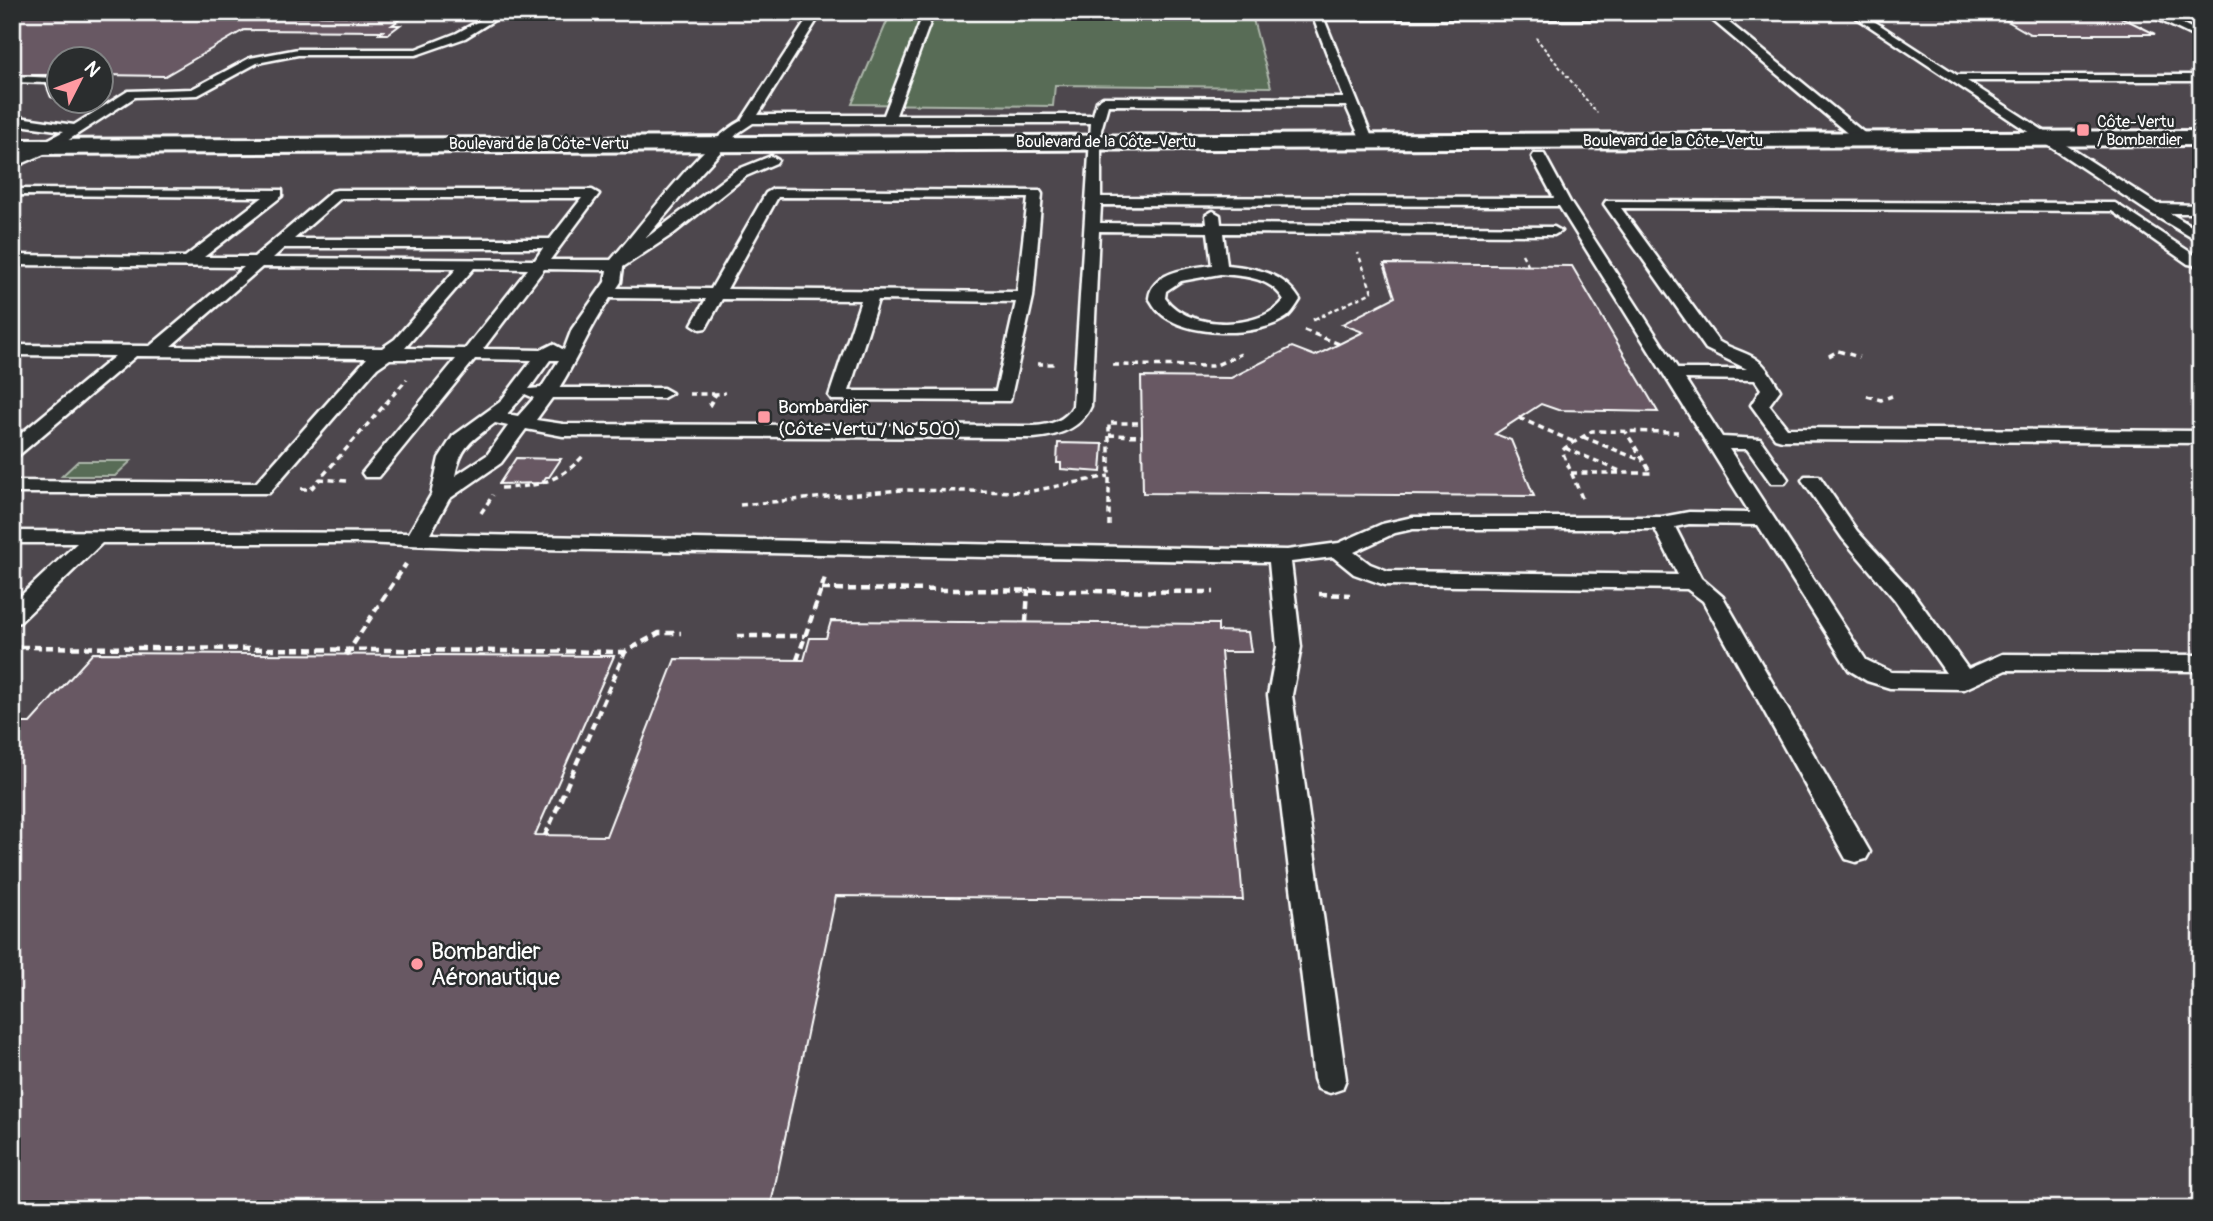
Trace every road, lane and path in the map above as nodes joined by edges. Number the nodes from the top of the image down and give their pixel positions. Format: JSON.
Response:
{"nodes":[{"id":1,"x":502,"y":12,"type":"edge"},
{"id":2,"x":817,"y":12,"type":"edge"},
{"id":3,"x":929,"y":12,"type":"edge"},
{"id":4,"x":1853,"y":12,"type":"edge"},
{"id":5,"x":1317,"y":14,"type":"edge"},
{"id":6,"x":1711,"y":14,"type":"edge"},
{"id":7,"x":2155,"y":14,"type":"dead end"},
{"id":8,"x":1518,"y":16,"type":"junction"},
{"id":9,"x":2201,"y":37,"type":"edge"},
{"id":10,"x":1953,"y":78,"type":"junction"},
{"id":11,"x":2201,"y":78,"type":"edge"},
{"id":12,"x":12,"y":79,"type":"edge"},
{"id":13,"x":46,"y":80,"type":"edge"},
{"id":14,"x":116,"y":94,"type":"edge"},
{"id":15,"x":132,"y":94,"type":"junction"},
{"id":16,"x":1351,"y":102,"type":"junction"},
{"id":17,"x":749,"y":119,"type":"junction"},
{"id":18,"x":1098,"y":119,"type":"junction"},
{"id":19,"x":12,"y":120,"type":"edge"},
{"id":20,"x":888,"y":120,"type":"junction"},
{"id":21,"x":74,"y":130,"type":"junction"},
{"id":22,"x":2045,"y":138,"type":"junction"},
{"id":23,"x":2201,"y":138,"type":"edge"},
{"id":24,"x":1863,"y":139,"type":"junction"},
{"id":25,"x":1367,"y":140,"type":"junction"},
{"id":26,"x":1618,"y":140,"type":"junction"},
{"id":27,"x":724,"y":142,"type":"junction"},
{"id":28,"x":48,"y":147,"type":"junction"},
{"id":29,"x":1095,"y":150,"type":"junction"},
{"id":30,"x":2201,"y":155,"type":"edge"},
{"id":31,"x":2070,"y":156,"type":"junction"},
{"id":32,"x":1539,"y":158,"type":"junction"},
{"id":33,"x":706,"y":160,"type":"junction"},
{"id":34,"x":771,"y":160,"type":"junction"},
{"id":35,"x":14,"y":161,"type":"edge"},
{"id":36,"x":12,"y":195,"type":"edge"},
{"id":37,"x":1093,"y":201,"type":"junction"},
{"id":38,"x":1210,"y":201,"type":"junction"},
{"id":39,"x":1563,"y":202,"type":"junction"},
{"id":40,"x":2152,"y":208,"type":"junction"},
{"id":41,"x":2201,"y":209,"type":"edge"},
{"id":42,"x":1092,"y":227,"type":"junction"},
{"id":43,"x":1215,"y":228,"type":"junction"},
{"id":44,"x":1554,"y":231,"type":"dead end"},
{"id":45,"x":2201,"y":239,"type":"edge"},
{"id":46,"x":281,"y":243,"type":"junction"},
{"id":47,"x":555,"y":244,"type":"junction"},
{"id":48,"x":12,"y":260,"type":"edge"},
{"id":49,"x":189,"y":261,"type":"junction"},
{"id":50,"x":2201,"y":261,"type":"edge"},
{"id":51,"x":260,"y":262,"type":"junction"},
{"id":52,"x":470,"y":263,"type":"junction"},
{"id":53,"x":541,"y":263,"type":"junction"},
{"id":54,"x":615,"y":265,"type":"junction"},
{"id":55,"x":1220,"y":269,"type":"junction"},
{"id":56,"x":605,"y":293,"type":"junction"},
{"id":57,"x":716,"y":295,"type":"junction"},
{"id":58,"x":871,"y":296,"type":"junction"},
{"id":59,"x":1025,"y":297,"type":"junction"},
{"id":60,"x":700,"y":324,"type":"dead end"},
{"id":61,"x":1298,"y":327,"type":"dead end"},
{"id":62,"x":580,"y":329,"type":"junction"},
{"id":63,"x":1339,"y":344,"type":"dead end"},
{"id":64,"x":12,"y":350,"type":"edge"},
{"id":65,"x":132,"y":351,"type":"junction"},
{"id":66,"x":155,"y":351,"type":"junction"},
{"id":67,"x":386,"y":353,"type":"junction"},
{"id":68,"x":469,"y":354,"type":"junction"},
{"id":69,"x":545,"y":355,"type":"junction"},
{"id":70,"x":571,"y":355,"type":"junction"},
{"id":71,"x":1829,"y":356,"type":"dead end"},
{"id":72,"x":1859,"y":357,"type":"dead end"},
{"id":73,"x":1675,"y":378,"type":"junction"},
{"id":74,"x":1765,"y":380,"type":"junction"},
{"id":75,"x":521,"y":388,"type":"junction"},
{"id":76,"x":550,"y":388,"type":"junction"},
{"id":77,"x":666,"y":389,"type":"dead end"},
{"id":78,"x":1867,"y":396,"type":"dead end"},
{"id":79,"x":1892,"y":396,"type":"dead end"},
{"id":80,"x":490,"y":417,"type":"junction"},
{"id":81,"x":1519,"y":418,"type":"dead end"},
{"id":82,"x":522,"y":422,"type":"junction"},
{"id":83,"x":1142,"y":423,"type":"dead end"},
{"id":84,"x":1626,"y":432,"type":"junction"},
{"id":85,"x":1684,"y":432,"type":"dead end"},
{"id":86,"x":1110,"y":435,"type":"junction"},
{"id":87,"x":1142,"y":436,"type":"dead end"},
{"id":88,"x":1583,"y":437,"type":"junction"},
{"id":89,"x":2201,"y":437,"type":"edge"},
{"id":90,"x":1575,"y":442,"type":"junction"},
{"id":91,"x":1715,"y":443,"type":"junction"},
{"id":92,"x":589,"y":447,"type":"dead end"},
{"id":93,"x":1565,"y":449,"type":"junction"},
{"id":94,"x":12,"y":451,"type":"edge"},
{"id":95,"x":1643,"y":461,"type":"junction"},
{"id":96,"x":372,"y":473,"type":"dead end"},
{"id":97,"x":1571,"y":473,"type":"junction"},
{"id":98,"x":1624,"y":473,"type":"junction"},
{"id":99,"x":1109,"y":476,"type":"junction"},
{"id":100,"x":320,"y":479,"type":"dead end"},
{"id":101,"x":1778,"y":479,"type":"dead end"},
{"id":102,"x":1812,"y":480,"type":"dead end"},
{"id":103,"x":12,"y":487,"type":"edge"},
{"id":104,"x":303,"y":489,"type":"dead end"},
{"id":105,"x":441,"y":495,"type":"junction"},
{"id":106,"x":740,"y":505,"type":"dead end"},
{"id":107,"x":1587,"y":508,"type":"dead end"},
{"id":108,"x":481,"y":513,"type":"dead end"},
{"id":109,"x":1764,"y":519,"type":"junction"},
{"id":110,"x":1661,"y":523,"type":"junction"},
{"id":111,"x":12,"y":537,"type":"edge"},
{"id":112,"x":1109,"y":537,"type":"dead end"},
{"id":113,"x":95,"y":538,"type":"junction"},
{"id":114,"x":416,"y":540,"type":"junction"},
{"id":115,"x":1339,"y":551,"type":"junction"},
{"id":116,"x":1279,"y":556,"type":"junction"},
{"id":117,"x":409,"y":561,"type":"dead end"},
{"id":118,"x":830,"y":562,"type":"dead end"},
{"id":119,"x":1692,"y":582,"type":"junction"},
{"id":120,"x":822,"y":589,"type":"junction"},
{"id":121,"x":1028,"y":590,"type":"junction"},
{"id":122,"x":1214,"y":592,"type":"dead end"},
{"id":123,"x":1319,"y":594,"type":"dead end"},
{"id":124,"x":1353,"y":595,"type":"dead end"},
{"id":125,"x":12,"y":617,"type":"edge"},
{"id":126,"x":1026,"y":622,"type":"dead end"},
{"id":127,"x":681,"y":633,"type":"dead end"},
{"id":128,"x":737,"y":636,"type":"dead end"},
{"id":129,"x":805,"y":636,"type":"junction"},
{"id":130,"x":20,"y":647,"type":"dead end"},
{"id":131,"x":348,"y":653,"type":"junction"},
{"id":132,"x":625,"y":653,"type":"junction"},
{"id":133,"x":797,"y":660,"type":"dead end"},
{"id":134,"x":2201,"y":663,"type":"edge"},
{"id":135,"x":1964,"y":681,"type":"junction"},
{"id":136,"x":545,"y":836,"type":"dead end"},
{"id":137,"x":1856,"y":852,"type":"dead end"},
{"id":138,"x":1330,"y":1079,"type":"dead end"}],
"edges":[{"from":1,"to":15,"type":"lane"},
{"from":2,"to":17,"type":"lane"},
{"from":3,"to":20,"type":"lane"},
{"from":4,"to":10,"type":"lane"},
{"from":5,"to":8,"type":"lane"},
{"from":5,"to":16,"type":"lane"},
{"from":6,"to":8,"type":"lane"},
{"from":6,"to":24,"type":"lane"},
{"from":7,"to":9,"type":"lane"},
{"from":8,"to":26,"type":"path"},
{"from":10,"to":11,"type":"lane"},
{"from":10,"to":22,"type":"lane"},
{"from":12,"to":13,"type":"lane"},
{"from":14,"to":15,"type":"lane"},
{"from":15,"to":21,"type":"lane"},
{"from":16,"to":18,"type":"lane"},
{"from":16,"to":25,"type":"lane"},
{"from":17,"to":20,"type":"lane"},
{"from":17,"to":27,"type":"lane"},
{"from":18,"to":20,"type":"lane"},
{"from":18,"to":29,"type":"lane"},
{"from":19,"to":21,"type":"lane"},
{"from":21,"to":28,"type":"lane"},
{"from":22,"to":23,"type":"street","name":"Boulevard de la Côte-Vertu"},
{"from":22,"to":24,"type":"street","name":"Boulevard de la Côte-Vertu"},
{"from":22,"to":31,"type":"lane"},
{"from":24,"to":26,"type":"street","name":"Boulevard de la Côte-Vertu"},
{"from":25,"to":26,"type":"street","name":"Boulevard de la Côte-Vertu"},
{"from":25,"to":29,"type":"street","name":"Boulevard de la Côte-Vertu"},
{"from":27,"to":28,"type":"street","name":"Boulevard de la Côte-Vertu"},
{"from":27,"to":29,"type":"street","name":"Boulevard de la Côte-Vertu"},
{"from":27,"to":33,"type":"lane"},
{"from":28,"to":35,"type":"street","name":"Boulevard de la Côte-Vertu"},
{"from":29,"to":32,"type":"street","name":"Boulevard de la Côte-Vertu"},
{"from":29,"to":34,"type":"street","name":"Boulevard de la Côte-Vertu"},
{"from":29,"to":37,"type":"lane"},
{"from":30,"to":31,"type":"street","name":"Boulevard de la Côte-Vertu"},
{"from":31,"to":32,"type":"street","name":"Boulevard de la Côte-Vertu"},
{"from":31,"to":40,"type":"lane"},
{"from":32,"to":39,"type":"lane"},
{"from":33,"to":34,"type":"street","name":"Boulevard de la Côte-Vertu"},
{"from":33,"to":35,"type":"street","name":"Boulevard de la Côte-Vertu"},
{"from":33,"to":54,"type":"lane"},
{"from":34,"to":54,"type":"lane"},
{"from":36,"to":49,"type":"lane"},
{"from":37,"to":38,"type":"lane"},
{"from":37,"to":42,"type":"lane"},
{"from":38,"to":39,"type":"lane"},
{"from":38,"to":43,"type":"lane"},
{"from":39,"to":73,"type":"lane"},
{"from":40,"to":41,"type":"lane"},
{"from":40,"to":45,"type":"lane"},
{"from":42,"to":43,"type":"lane"},
{"from":42,"to":82,"type":"lane"},
{"from":43,"to":44,"type":"lane"},
{"from":43,"to":55,"type":"lane"},
{"from":46,"to":47,"type":"lane"},
{"from":46,"to":47,"type":"lane"},
{"from":46,"to":51,"type":"lane"},
{"from":47,"to":53,"type":"lane"},
{"from":48,"to":49,"type":"lane"},
{"from":49,"to":51,"type":"lane"},
{"from":50,"to":74,"type":"lane"},
{"from":51,"to":52,"type":"lane"},
{"from":51,"to":66,"type":"lane"},
{"from":52,"to":53,"type":"lane"},
{"from":52,"to":67,"type":"lane"},
{"from":53,"to":54,"type":"lane"},
{"from":53,"to":68,"type":"lane"},
{"from":54,"to":56,"type":"lane"},
{"from":55,"to":55,"type":"lane"},
{"from":56,"to":57,"type":"lane"},
{"from":56,"to":62,"type":"lane"},
{"from":57,"to":58,"type":"lane"},
{"from":57,"to":59,"type":"lane"},
{"from":57,"to":60,"type":"lane"},
{"from":58,"to":59,"type":"lane"},
{"from":58,"to":59,"type":"lane"},
{"from":61,"to":63,"type":"path"},
{"from":62,"to":69,"type":"lane"},
{"from":62,"to":70,"type":"lane"},
{"from":64,"to":65,"type":"lane"},
{"from":65,"to":66,"type":"lane"},
{"from":65,"to":94,"type":"lane"},
{"from":66,"to":67,"type":"lane"},
{"from":67,"to":68,"type":"lane"},
{"from":67,"to":103,"type":"lane"},
{"from":68,"to":69,"type":"lane"},
{"from":68,"to":96,"type":"lane"},
{"from":69,"to":70,"type":"lane"},
{"from":69,"to":75,"type":"lane"},
{"from":70,"to":76,"type":"lane"},
{"from":71,"to":72,"type":"path"},
{"from":73,"to":74,"type":"lane"},
{"from":73,"to":91,"type":"lane"},
{"from":74,"to":89,"type":"lane"},
{"from":75,"to":76,"type":"lane"},
{"from":75,"to":80,"type":"lane"},
{"from":76,"to":77,"type":"lane"},
{"from":76,"to":82,"type":"lane"},
{"from":78,"to":79,"type":"path"},
{"from":80,"to":82,"type":"lane"},
{"from":80,"to":105,"type":"lane"},
{"from":81,"to":90,"type":"path"},
{"from":82,"to":105,"type":"lane"},
{"from":83,"to":86,"type":"path"},
{"from":84,"to":85,"type":"path"},
{"from":84,"to":88,"type":"path"},
{"from":84,"to":95,"type":"path"},
{"from":86,"to":87,"type":"path"},
{"from":86,"to":99,"type":"path"},
{"from":88,"to":90,"type":"path"},
{"from":88,"to":95,"type":"path"},
{"from":90,"to":93,"type":"path"},
{"from":91,"to":101,"type":"lane"},
{"from":91,"to":109,"type":"lane"},
{"from":92,"to":108,"type":"path"},
{"from":93,"to":97,"type":"path"},
{"from":93,"to":98,"type":"path"},
{"from":95,"to":98,"type":"path"},
{"from":97,"to":98,"type":"path"},
{"from":97,"to":107,"type":"path"},
{"from":99,"to":106,"type":"path"},
{"from":99,"to":112,"type":"path"},
{"from":100,"to":104,"type":"path"},
{"from":102,"to":135,"type":"lane"},
{"from":105,"to":114,"type":"lane"},
{"from":109,"to":110,"type":"lane"},
{"from":109,"to":135,"type":"lane"},
{"from":110,"to":115,"type":"lane"},
{"from":110,"to":119,"type":"lane"},
{"from":111,"to":113,"type":"lane"},
{"from":113,"to":114,"type":"lane"},
{"from":113,"to":125,"type":"lane"},
{"from":114,"to":116,"type":"lane"},
{"from":115,"to":116,"type":"lane"},
{"from":115,"to":119,"type":"lane"},
{"from":116,"to":138,"type":"lane"},
{"from":117,"to":131,"type":"path"},
{"from":118,"to":120,"type":"path"},
{"from":119,"to":137,"type":"lane"},
{"from":120,"to":121,"type":"path"},
{"from":120,"to":129,"type":"path"},
{"from":121,"to":122,"type":"path"},
{"from":121,"to":126,"type":"path"},
{"from":123,"to":124,"type":"path"},
{"from":127,"to":132,"type":"path"},
{"from":128,"to":129,"type":"path"},
{"from":129,"to":133,"type":"path"},
{"from":130,"to":131,"type":"path"},
{"from":131,"to":132,"type":"path"},
{"from":132,"to":136,"type":"path"},
{"from":134,"to":135,"type":"lane"}]}
